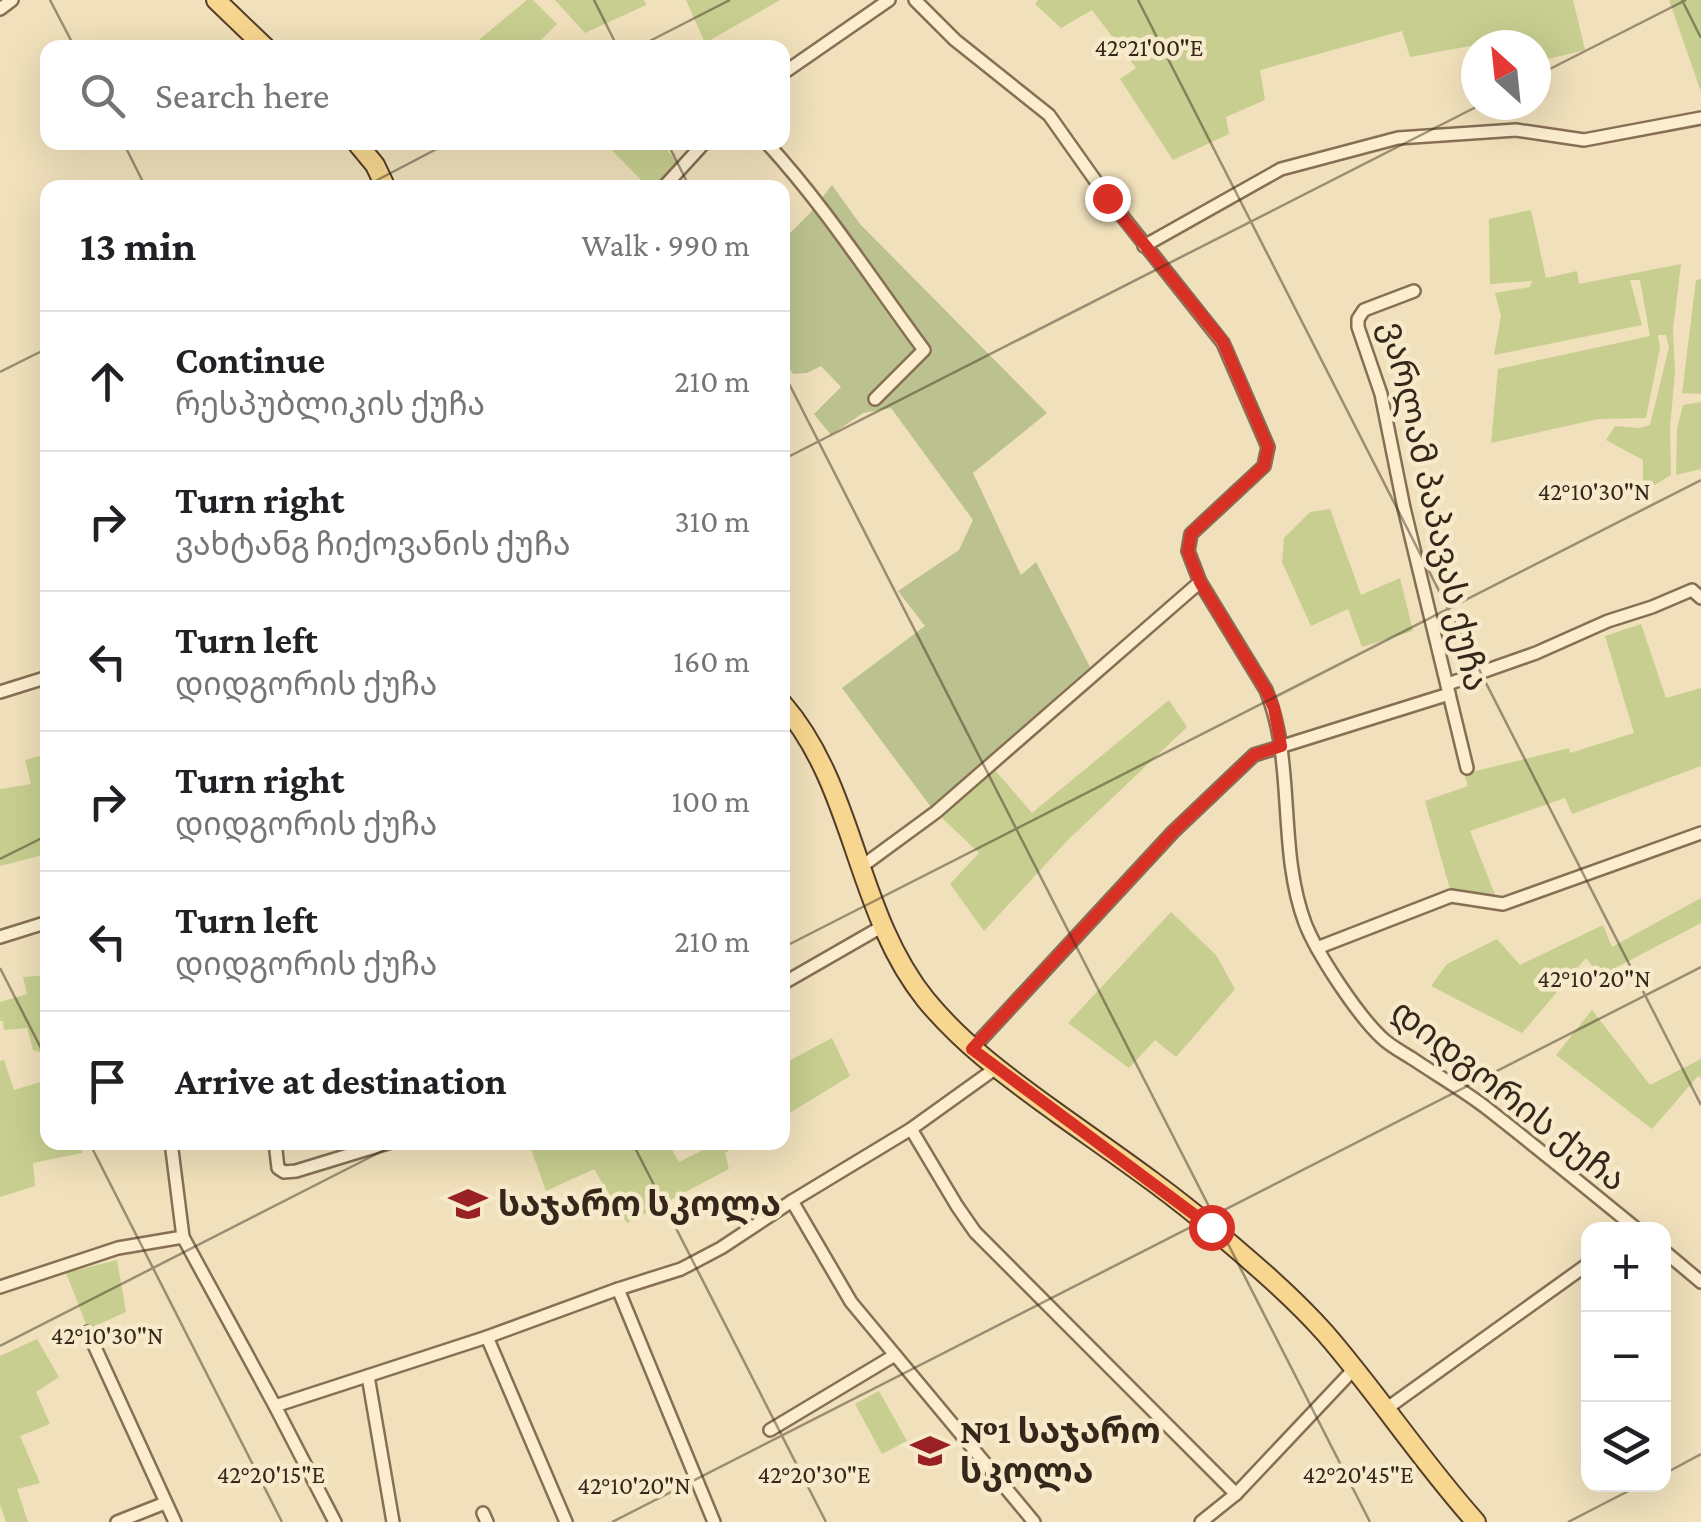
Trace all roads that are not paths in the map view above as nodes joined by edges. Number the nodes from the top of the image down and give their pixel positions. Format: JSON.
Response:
{"nodes":[{"id":1,"x":12,"y":0,"type":"edge"},
{"id":2,"x":216,"y":0,"type":"edge"},
{"id":3,"x":889,"y":0,"type":"edge"},
{"id":4,"x":915,"y":0,"type":"edge"},
{"id":5,"x":0,"y":9,"type":"edge"},
{"id":6,"x":258,"y":40,"type":"edge"},
{"id":7,"x":790,"y":68,"type":"edge"},
{"id":8,"x":1701,"y":118,"type":"edge"},
{"id":9,"x":363,"y":150,"type":"edge"},
{"id":10,"x":698,"y":150,"type":"edge"},
{"id":11,"x":773,"y":150,"type":"edge"},
{"id":12,"x":382,"y":180,"type":"edge"},
{"id":13,"x":671,"y":180,"type":"edge"},
{"id":14,"x":1144,"y":246,"type":"junction"},
{"id":15,"x":1414,"y":290,"type":"dead end"},
{"id":16,"x":875,"y":399,"type":"dead end"},
{"id":17,"x":1200,"y":582,"type":"junction"},
{"id":18,"x":1701,"y":598,"type":"edge"},
{"id":19,"x":40,"y":680,"type":"edge"},
{"id":20,"x":1449,"y":689,"type":"junction"},
{"id":21,"x":0,"y":692,"type":"edge"},
{"id":22,"x":790,"y":713,"type":"edge"},
{"id":23,"x":1281,"y":746,"type":"junction"},
{"id":24,"x":1467,"y":768,"type":"dead end"},
{"id":25,"x":1701,"y":832,"type":"edge"},
{"id":26,"x":862,"y":867,"type":"junction"},
{"id":27,"x":40,"y":924,"type":"edge"},
{"id":28,"x":883,"y":926,"type":"junction"},
{"id":29,"x":0,"y":937,"type":"edge"},
{"id":30,"x":1318,"y":948,"type":"junction"},
{"id":31,"x":790,"y":979,"type":"edge"},
{"id":32,"x":972,"y":1049,"type":"junction"},
{"id":33,"x":996,"y":1068,"type":"junction"},
{"id":34,"x":912,"y":1129,"type":"junction"},
{"id":35,"x":172,"y":1150,"type":"edge"},
{"id":36,"x":275,"y":1150,"type":"edge"},
{"id":37,"x":365,"y":1150,"type":"edge"},
{"id":38,"x":792,"y":1201,"type":"junction"},
{"id":39,"x":1628,"y":1222,"type":"edge"},
{"id":40,"x":183,"y":1237,"type":"junction"},
{"id":41,"x":1671,"y":1257,"type":"edge"},
{"id":42,"x":1581,"y":1269,"type":"edge"},
{"id":43,"x":1701,"y":1282,"type":"edge"},
{"id":44,"x":0,"y":1286,"type":"edge"},
{"id":45,"x":618,"y":1289,"type":"junction"},
{"id":46,"x":88,"y":1332,"type":"dead end"},
{"id":47,"x":488,"y":1337,"type":"junction"},
{"id":48,"x":895,"y":1356,"type":"junction"},
{"id":49,"x":1354,"y":1369,"type":"junction"},
{"id":50,"x":368,"y":1376,"type":"junction"},
{"id":51,"x":275,"y":1406,"type":"junction"},
{"id":52,"x":1386,"y":1408,"type":"junction"},
{"id":53,"x":770,"y":1430,"type":"dead end"},
{"id":54,"x":1236,"y":1494,"type":"junction"},
{"id":55,"x":165,"y":1503,"type":"junction"},
{"id":56,"x":117,"y":1522,"type":"edge"},
{"id":57,"x":175,"y":1522,"type":"edge"},
{"id":58,"x":335,"y":1522,"type":"edge"},
{"id":59,"x":393,"y":1522,"type":"edge"},
{"id":60,"x":566,"y":1522,"type":"edge"},
{"id":61,"x":714,"y":1522,"type":"edge"},
{"id":62,"x":1034,"y":1522,"type":"edge"},
{"id":63,"x":1201,"y":1522,"type":"edge"},
{"id":64,"x":1476,"y":1522,"type":"edge"}],
"edges":[{"from":1,"to":5,"type":"street"},
{"from":2,"to":6,"type":"main road"},
{"from":3,"to":7,"type":"street"},
{"from":4,"to":14,"type":"street","name":"დიდგორის ქუჩა"},
{"from":8,"to":14,"type":"street"},
{"from":9,"to":12,"type":"main road"},
{"from":10,"to":13,"type":"street"},
{"from":11,"to":16,"type":"street"},
{"from":14,"to":17,"type":"street","name":"დიდგორის ქუჩა"},
{"from":15,"to":20,"type":"street","name":"ვარლამ პაპავას ქუჩა"},
{"from":17,"to":23,"type":"street","name":"დიდგორის ქუჩა"},
{"from":17,"to":26,"type":"street"},
{"from":18,"to":20,"type":"street"},
{"from":19,"to":21,"type":"street"},
{"from":20,"to":23,"type":"street"},
{"from":20,"to":24,"type":"street","name":"ვარლამ პაპავას ქუჩა"},
{"from":22,"to":26,"type":"main road"},
{"from":23,"to":30,"type":"street","name":"დიდგორის ქუჩა"},
{"from":23,"to":32,"type":"street"},
{"from":25,"to":30,"type":"street"},
{"from":26,"to":28,"type":"main road"},
{"from":27,"to":29,"type":"street"},
{"from":28,"to":31,"type":"street"},
{"from":28,"to":32,"type":"main road"},
{"from":30,"to":39,"type":"street","name":"დიდგორის ქუჩა"},
{"from":32,"to":33,"type":"main road"},
{"from":33,"to":34,"type":"street"},
{"from":33,"to":49,"type":"main road"},
{"from":34,"to":38,"type":"street"},
{"from":34,"to":54,"type":"street"},
{"from":35,"to":40,"type":"street"},
{"from":36,"to":37,"type":"street"},
{"from":38,"to":45,"type":"street"},
{"from":38,"to":48,"type":"street"},
{"from":40,"to":44,"type":"street"},
{"from":40,"to":51,"type":"street"},
{"from":41,"to":43,"type":"street"},
{"from":42,"to":52,"type":"street"},
{"from":45,"to":47,"type":"street"},
{"from":45,"to":61,"type":"street"},
{"from":46,"to":55,"type":"street"},
{"from":47,"to":50,"type":"street"},
{"from":47,"to":60,"type":"street"},
{"from":48,"to":53,"type":"street"},
{"from":48,"to":62,"type":"street"},
{"from":49,"to":52,"type":"main road"},
{"from":49,"to":54,"type":"street"},
{"from":50,"to":51,"type":"street"},
{"from":50,"to":59,"type":"street"},
{"from":51,"to":58,"type":"street"},
{"from":52,"to":64,"type":"main road"},
{"from":54,"to":63,"type":"street"},
{"from":55,"to":56,"type":"street"},
{"from":55,"to":57,"type":"street"}]}
